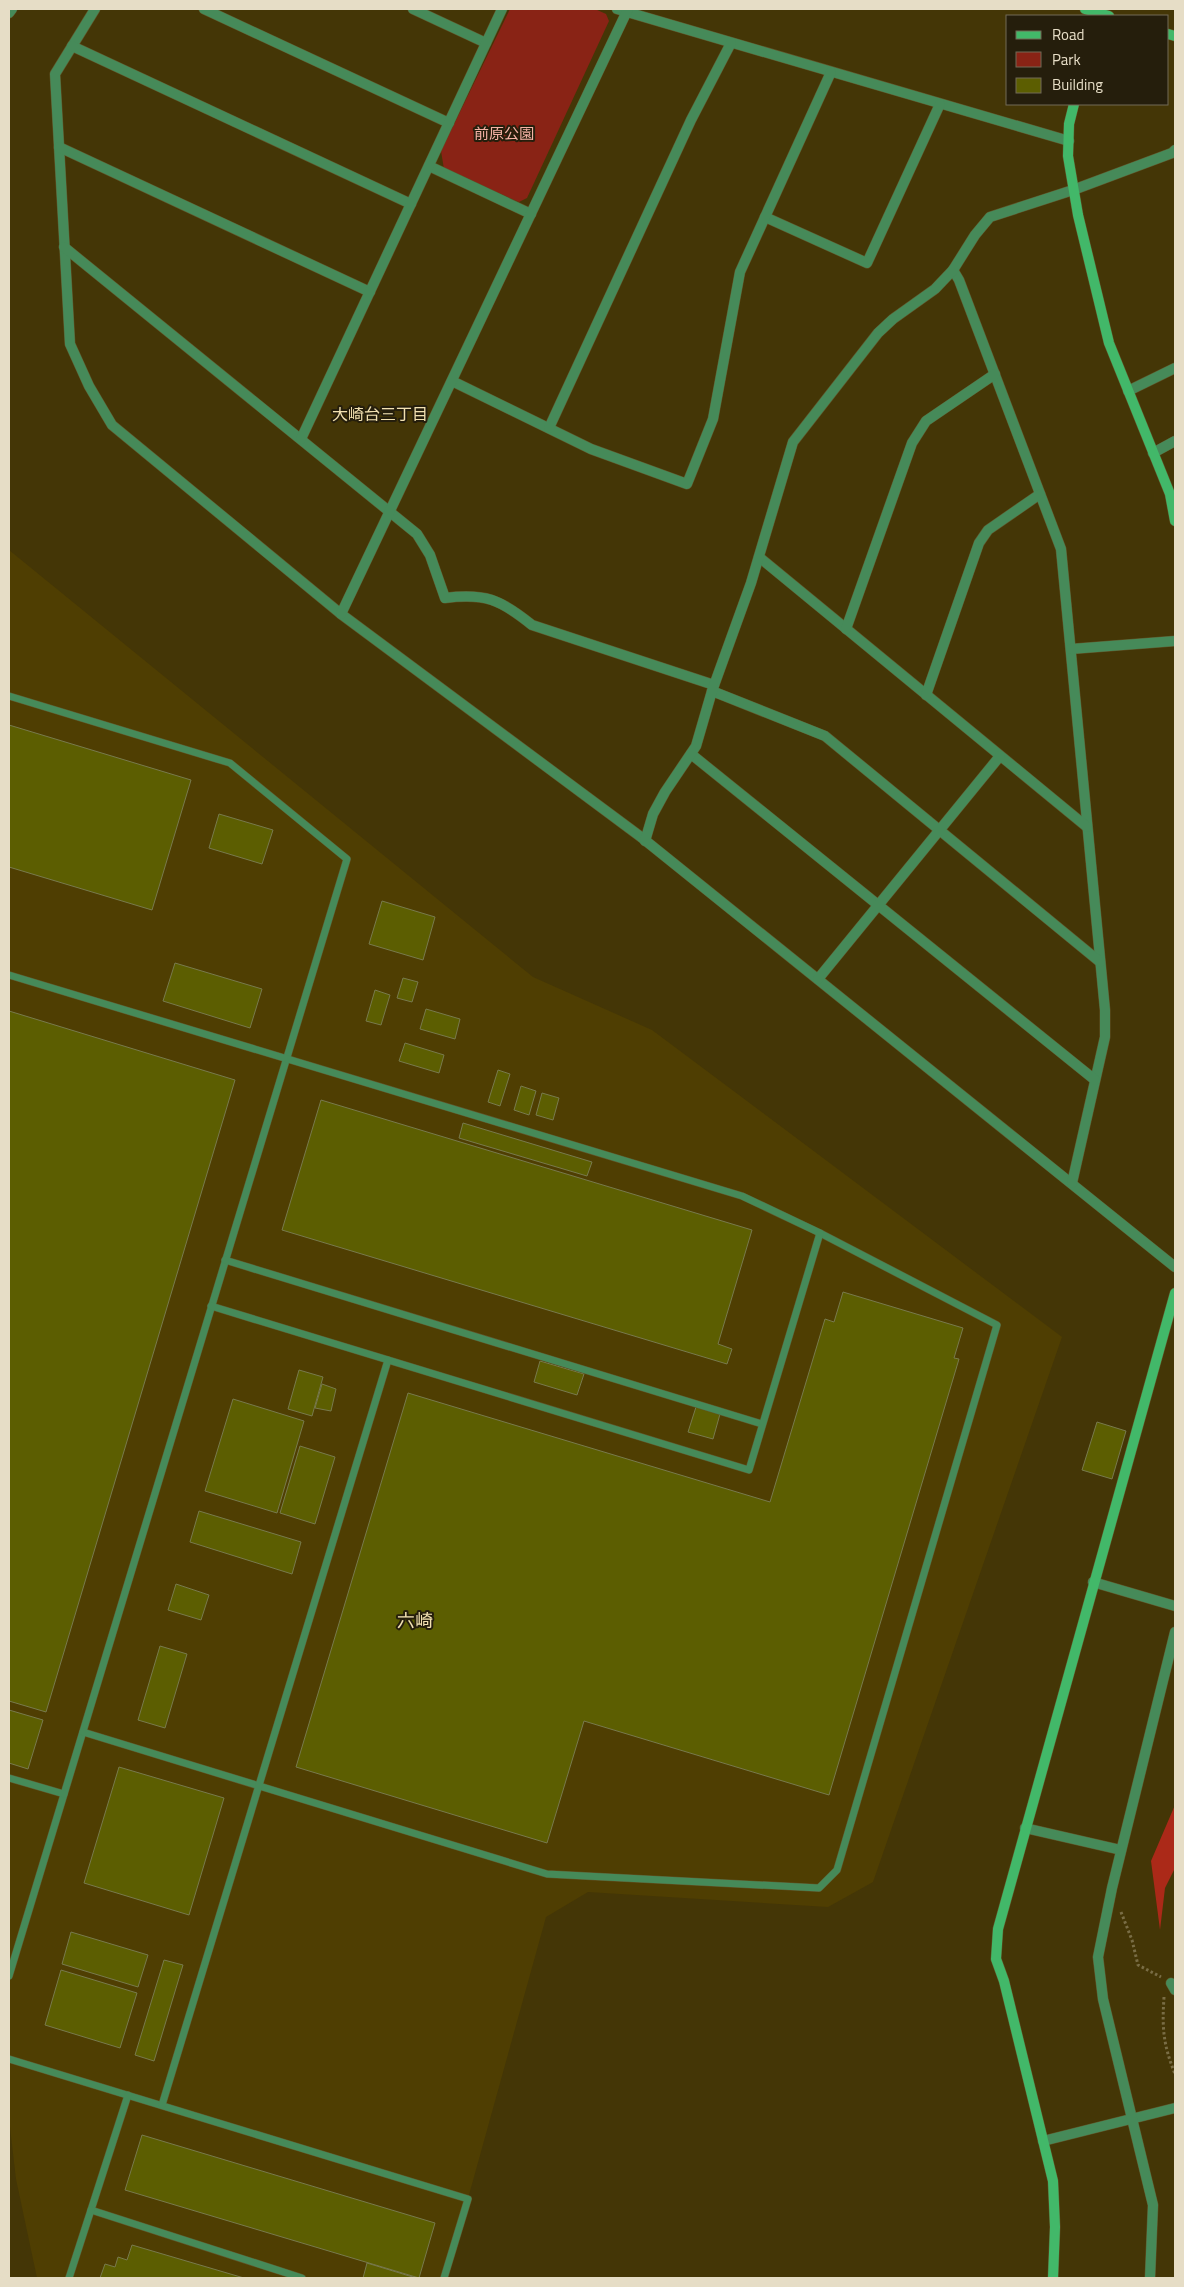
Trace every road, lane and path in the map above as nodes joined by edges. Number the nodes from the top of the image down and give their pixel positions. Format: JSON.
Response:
{"nodes":[{"id":1,"x":12,"y":9,"type":"edge"},
{"id":2,"x":95,"y":9,"type":"edge"},
{"id":3,"x":204,"y":9,"type":"edge"},
{"id":4,"x":413,"y":9,"type":"edge"},
{"id":5,"x":502,"y":9,"type":"edge"},
{"id":6,"x":1085,"y":9,"type":"edge"},
{"id":7,"x":624,"y":10,"type":"edge"},
{"id":8,"x":9,"y":13,"type":"edge"},
{"id":9,"x":1107,"y":14,"type":"edge"},
{"id":10,"x":486,"y":43,"type":"junction"},
{"id":11,"x":731,"y":43,"type":"junction"},
{"id":12,"x":72,"y":46,"type":"junction"},
{"id":13,"x":831,"y":72,"type":"junction"},
{"id":14,"x":940,"y":104,"type":"junction"},
{"id":15,"x":1074,"y":105,"type":"edge"},
{"id":16,"x":449,"y":123,"type":"junction"},
{"id":17,"x":1069,"y":141,"type":"junction"},
{"id":18,"x":59,"y":147,"type":"junction"},
{"id":19,"x":1175,"y":150,"type":"edge"},
{"id":20,"x":429,"y":166,"type":"junction"},
{"id":21,"x":1073,"y":190,"type":"junction"},
{"id":22,"x":411,"y":204,"type":"junction"},
{"id":23,"x":530,"y":214,"type":"junction"},
{"id":24,"x":765,"y":217,"type":"junction"},
{"id":25,"x":64,"y":246,"type":"junction"},
{"id":26,"x":953,"y":270,"type":"junction"},
{"id":27,"x":370,"y":292,"type":"junction"},
{"id":28,"x":1175,"y":368,"type":"edge"},
{"id":29,"x":995,"y":374,"type":"junction"},
{"id":30,"x":452,"y":380,"type":"junction"},
{"id":31,"x":1128,"y":391,"type":"junction"},
{"id":32,"x":549,"y":428,"type":"junction"},
{"id":33,"x":302,"y":439,"type":"junction"},
{"id":34,"x":1175,"y":441,"type":"edge"},
{"id":35,"x":1153,"y":453,"type":"junction"},
{"id":36,"x":1040,"y":494,"type":"junction"},
{"id":37,"x":390,"y":512,"type":"junction"},
{"id":38,"x":1175,"y":521,"type":"edge"},
{"id":39,"x":759,"y":557,"type":"junction"},
{"id":40,"x":341,"y":614,"type":"junction"},
{"id":41,"x":846,"y":629,"type":"junction"},
{"id":42,"x":1175,"y":641,"type":"edge"},
{"id":43,"x":1071,"y":649,"type":"junction"},
{"id":44,"x":713,"y":688,"type":"junction"},
{"id":45,"x":926,"y":695,"type":"junction"},
{"id":46,"x":9,"y":696,"type":"edge"},
{"id":47,"x":691,"y":754,"type":"junction"},
{"id":48,"x":1000,"y":756,"type":"junction"},
{"id":49,"x":1087,"y":827,"type":"junction"},
{"id":50,"x":940,"y":830,"type":"junction"},
{"id":51,"x":645,"y":841,"type":"junction"},
{"id":52,"x":878,"y":905,"type":"junction"},
{"id":53,"x":1100,"y":962,"type":"junction"},
{"id":54,"x":9,"y":975,"type":"edge"},
{"id":55,"x":818,"y":980,"type":"junction"},
{"id":56,"x":286,"y":1058,"type":"junction"},
{"id":57,"x":1095,"y":1080,"type":"junction"},
{"id":58,"x":1072,"y":1183,"type":"junction"},
{"id":59,"x":820,"y":1233,"type":"junction"},
{"id":60,"x":225,"y":1260,"type":"junction"},
{"id":61,"x":1175,"y":1267,"type":"edge"},
{"id":62,"x":1175,"y":1293,"type":"edge"},
{"id":63,"x":212,"y":1306,"type":"junction"},
{"id":64,"x":388,"y":1360,"type":"junction"},
{"id":65,"x":762,"y":1424,"type":"junction"},
{"id":66,"x":1093,"y":1582,"type":"junction"},
{"id":67,"x":1175,"y":1606,"type":"edge"},
{"id":68,"x":1175,"y":1632,"type":"edge"},
{"id":69,"x":83,"y":1732,"type":"junction"},
{"id":70,"x":9,"y":1778,"type":"edge"},
{"id":71,"x":259,"y":1786,"type":"junction"},
{"id":72,"x":64,"y":1794,"type":"junction"},
{"id":73,"x":1025,"y":1828,"type":"junction"},
{"id":74,"x":1121,"y":1850,"type":"junction"},
{"id":75,"x":1112,"y":1888,"type":"junction"},
{"id":76,"x":10,"y":1964,"type":"edge"},
{"id":77,"x":9,"y":1976,"type":"edge"},
{"id":78,"x":1173,"y":1987,"type":"edge"},
{"id":79,"x":9,"y":2058,"type":"edge"},
{"id":80,"x":1175,"y":2074,"type":"edge"},
{"id":81,"x":128,"y":2095,"type":"junction"},
{"id":82,"x":162,"y":2105,"type":"junction"},
{"id":83,"x":1175,"y":2108,"type":"edge"},
{"id":84,"x":1133,"y":2118,"type":"junction"},
{"id":85,"x":1043,"y":2140,"type":"junction"},
{"id":86,"x":91,"y":2210,"type":"junction"},
{"id":87,"x":69,"y":2278,"type":"edge"},
{"id":88,"x":302,"y":2278,"type":"edge"},
{"id":89,"x":444,"y":2278,"type":"edge"},
{"id":90,"x":1053,"y":2278,"type":"edge"},
{"id":91,"x":1150,"y":2278,"type":"edge"}],
"edges":[{"from":1,"to":8,"type":"street"},
{"from":2,"to":12,"type":"street"},
{"from":3,"to":16,"type":"street"},
{"from":4,"to":10,"type":"street"},
{"from":5,"to":10,"type":"street"},
{"from":6,"to":9,"type":"street"},
{"from":7,"to":11,"type":"street"},
{"from":7,"to":23,"type":"street"},
{"from":10,"to":16,"type":"street"},
{"from":11,"to":13,"type":"street"},
{"from":11,"to":32,"type":"street"},
{"from":12,"to":18,"type":"street"},
{"from":12,"to":22,"type":"street"},
{"from":13,"to":14,"type":"street"},
{"from":13,"to":24,"type":"street"},
{"from":14,"to":17,"type":"street"},
{"from":14,"to":24,"type":"street"},
{"from":15,"to":17,"type":"street"},
{"from":16,"to":20,"type":"street"},
{"from":17,"to":21,"type":"street"},
{"from":18,"to":25,"type":"street"},
{"from":18,"to":27,"type":"street"},
{"from":19,"to":21,"type":"street"},
{"from":20,"to":22,"type":"street"},
{"from":20,"to":23,"type":"street"},
{"from":21,"to":26,"type":"street"},
{"from":21,"to":31,"type":"street"},
{"from":22,"to":27,"type":"street"},
{"from":23,"to":30,"type":"street"},
{"from":24,"to":32,"type":"street"},
{"from":25,"to":33,"type":"street"},
{"from":25,"to":40,"type":"street"},
{"from":26,"to":29,"type":"street"},
{"from":26,"to":39,"type":"street"},
{"from":27,"to":33,"type":"street"},
{"from":28,"to":31,"type":"street"},
{"from":29,"to":36,"type":"street"},
{"from":29,"to":41,"type":"street"},
{"from":30,"to":32,"type":"street"},
{"from":30,"to":37,"type":"street"},
{"from":31,"to":35,"type":"street"},
{"from":33,"to":37,"type":"street"},
{"from":34,"to":35,"type":"street"},
{"from":35,"to":38,"type":"street"},
{"from":36,"to":43,"type":"street"},
{"from":36,"to":45,"type":"street"},
{"from":37,"to":40,"type":"street"},
{"from":37,"to":44,"type":"street"},
{"from":39,"to":41,"type":"street"},
{"from":39,"to":44,"type":"street"},
{"from":40,"to":51,"type":"street"},
{"from":41,"to":45,"type":"street"},
{"from":42,"to":43,"type":"street"},
{"from":43,"to":49,"type":"street"},
{"from":44,"to":47,"type":"street"},
{"from":44,"to":50,"type":"street"},
{"from":45,"to":48,"type":"street"},
{"from":46,"to":56,"type":"lane"},
{"from":47,"to":51,"type":"street"},
{"from":47,"to":52,"type":"street"},
{"from":48,"to":49,"type":"street"},
{"from":48,"to":50,"type":"street"},
{"from":49,"to":53,"type":"street"},
{"from":50,"to":52,"type":"street"},
{"from":50,"to":53,"type":"street"},
{"from":51,"to":55,"type":"street"},
{"from":52,"to":55,"type":"street"},
{"from":52,"to":57,"type":"street"},
{"from":53,"to":57,"type":"street"},
{"from":54,"to":56,"type":"lane"},
{"from":55,"to":58,"type":"street"},
{"from":56,"to":59,"type":"lane"},
{"from":56,"to":60,"type":"lane"},
{"from":57,"to":58,"type":"street"},
{"from":58,"to":61,"type":"street"},
{"from":59,"to":65,"type":"lane"},
{"from":59,"to":71,"type":"lane"},
{"from":60,"to":63,"type":"lane"},
{"from":60,"to":65,"type":"lane"},
{"from":62,"to":66,"type":"street"},
{"from":63,"to":64,"type":"lane"},
{"from":63,"to":69,"type":"lane"},
{"from":64,"to":65,"type":"lane"},
{"from":64,"to":71,"type":"lane"},
{"from":66,"to":67,"type":"street"},
{"from":66,"to":73,"type":"street"},
{"from":68,"to":74,"type":"street"},
{"from":69,"to":71,"type":"lane"},
{"from":69,"to":72,"type":"lane"},
{"from":70,"to":72,"type":"lane"},
{"from":71,"to":82,"type":"lane"},
{"from":72,"to":76,"type":"lane"},
{"from":73,"to":74,"type":"street"},
{"from":73,"to":85,"type":"street"},
{"from":74,"to":75,"type":"street"},
{"from":75,"to":78,"type":"path"},
{"from":75,"to":84,"type":"street"},
{"from":76,"to":77,"type":"lane"},
{"from":78,"to":80,"type":"path"},
{"from":79,"to":81,"type":"lane"},
{"from":81,"to":82,"type":"lane"},
{"from":81,"to":86,"type":"lane"},
{"from":82,"to":89,"type":"lane"},
{"from":83,"to":84,"type":"street"},
{"from":84,"to":85,"type":"street"},
{"from":84,"to":91,"type":"street"},
{"from":85,"to":90,"type":"street"},
{"from":86,"to":87,"type":"lane"},
{"from":86,"to":88,"type":"lane"}]}
